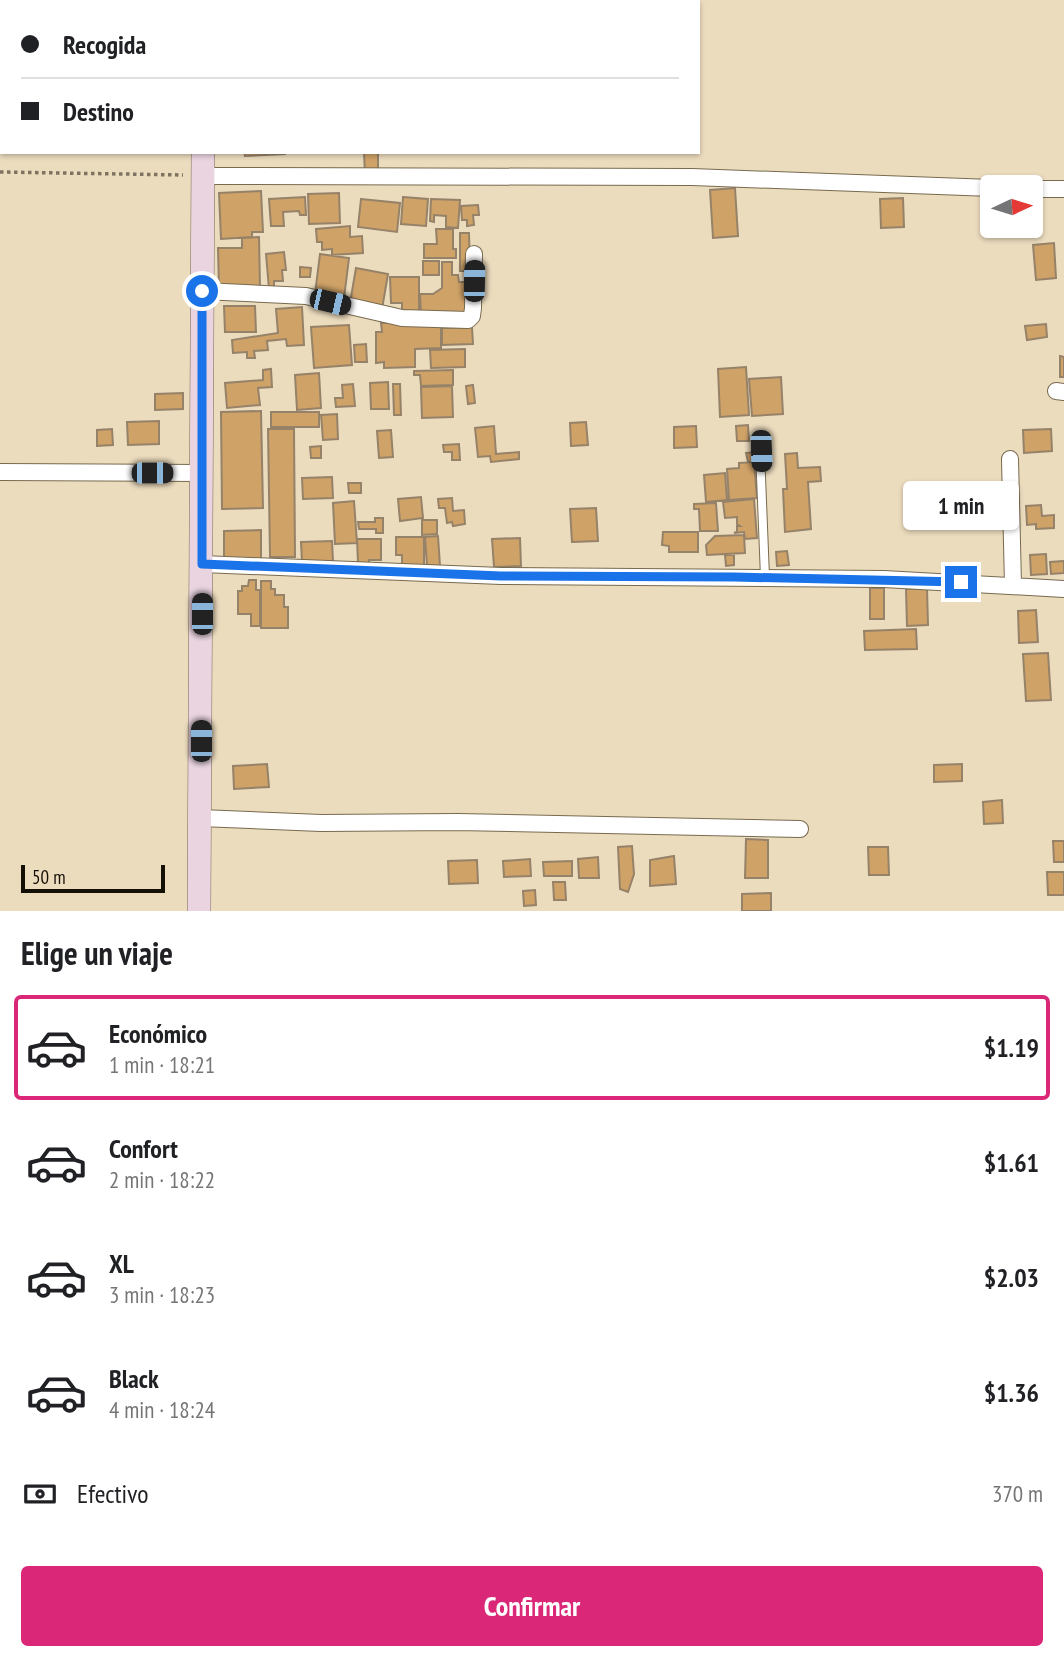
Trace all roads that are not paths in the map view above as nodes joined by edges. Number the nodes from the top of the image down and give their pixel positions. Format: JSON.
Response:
{"nodes":[{"id":1,"x":203,"y":154,"type":"edge"},
{"id":2,"x":204,"y":176,"type":"junction"},
{"id":3,"x":980,"y":188,"type":"edge"},
{"id":4,"x":1043,"y":189,"type":"edge"},
{"id":5,"x":1064,"y":189,"type":"edge"},
{"id":6,"x":474,"y":254,"type":"dead end"},
{"id":7,"x":202,"y":291,"type":"junction"},
{"id":8,"x":761,"y":451,"type":"dead end"},
{"id":9,"x":1010,"y":459,"type":"dead end"},
{"id":10,"x":0,"y":472,"type":"edge"},
{"id":11,"x":203,"y":473,"type":"junction"},
{"id":12,"x":202,"y":564,"type":"junction"},
{"id":13,"x":765,"y":577,"type":"junction"},
{"id":14,"x":1013,"y":584,"type":"junction"},
{"id":15,"x":1064,"y":589,"type":"edge"},
{"id":16,"x":200,"y":818,"type":"junction"},
{"id":17,"x":800,"y":830,"type":"dead end"},
{"id":18,"x":199,"y":911,"type":"edge"}],
"edges":[{"from":1,"to":2,"type":"street"},
{"from":2,"to":3,"type":"street"},
{"from":2,"to":7,"type":"street"},
{"from":4,"to":5,"type":"street"},
{"from":6,"to":7,"type":"street"},
{"from":7,"to":11,"type":"street"},
{"from":8,"to":13,"type":"lane"},
{"from":9,"to":14,"type":"street"},
{"from":10,"to":11,"type":"street"},
{"from":11,"to":12,"type":"street"},
{"from":12,"to":13,"type":"street"},
{"from":12,"to":16,"type":"street"},
{"from":13,"to":14,"type":"street"},
{"from":14,"to":15,"type":"street"},
{"from":16,"to":17,"type":"street"},
{"from":16,"to":18,"type":"street"}]}
